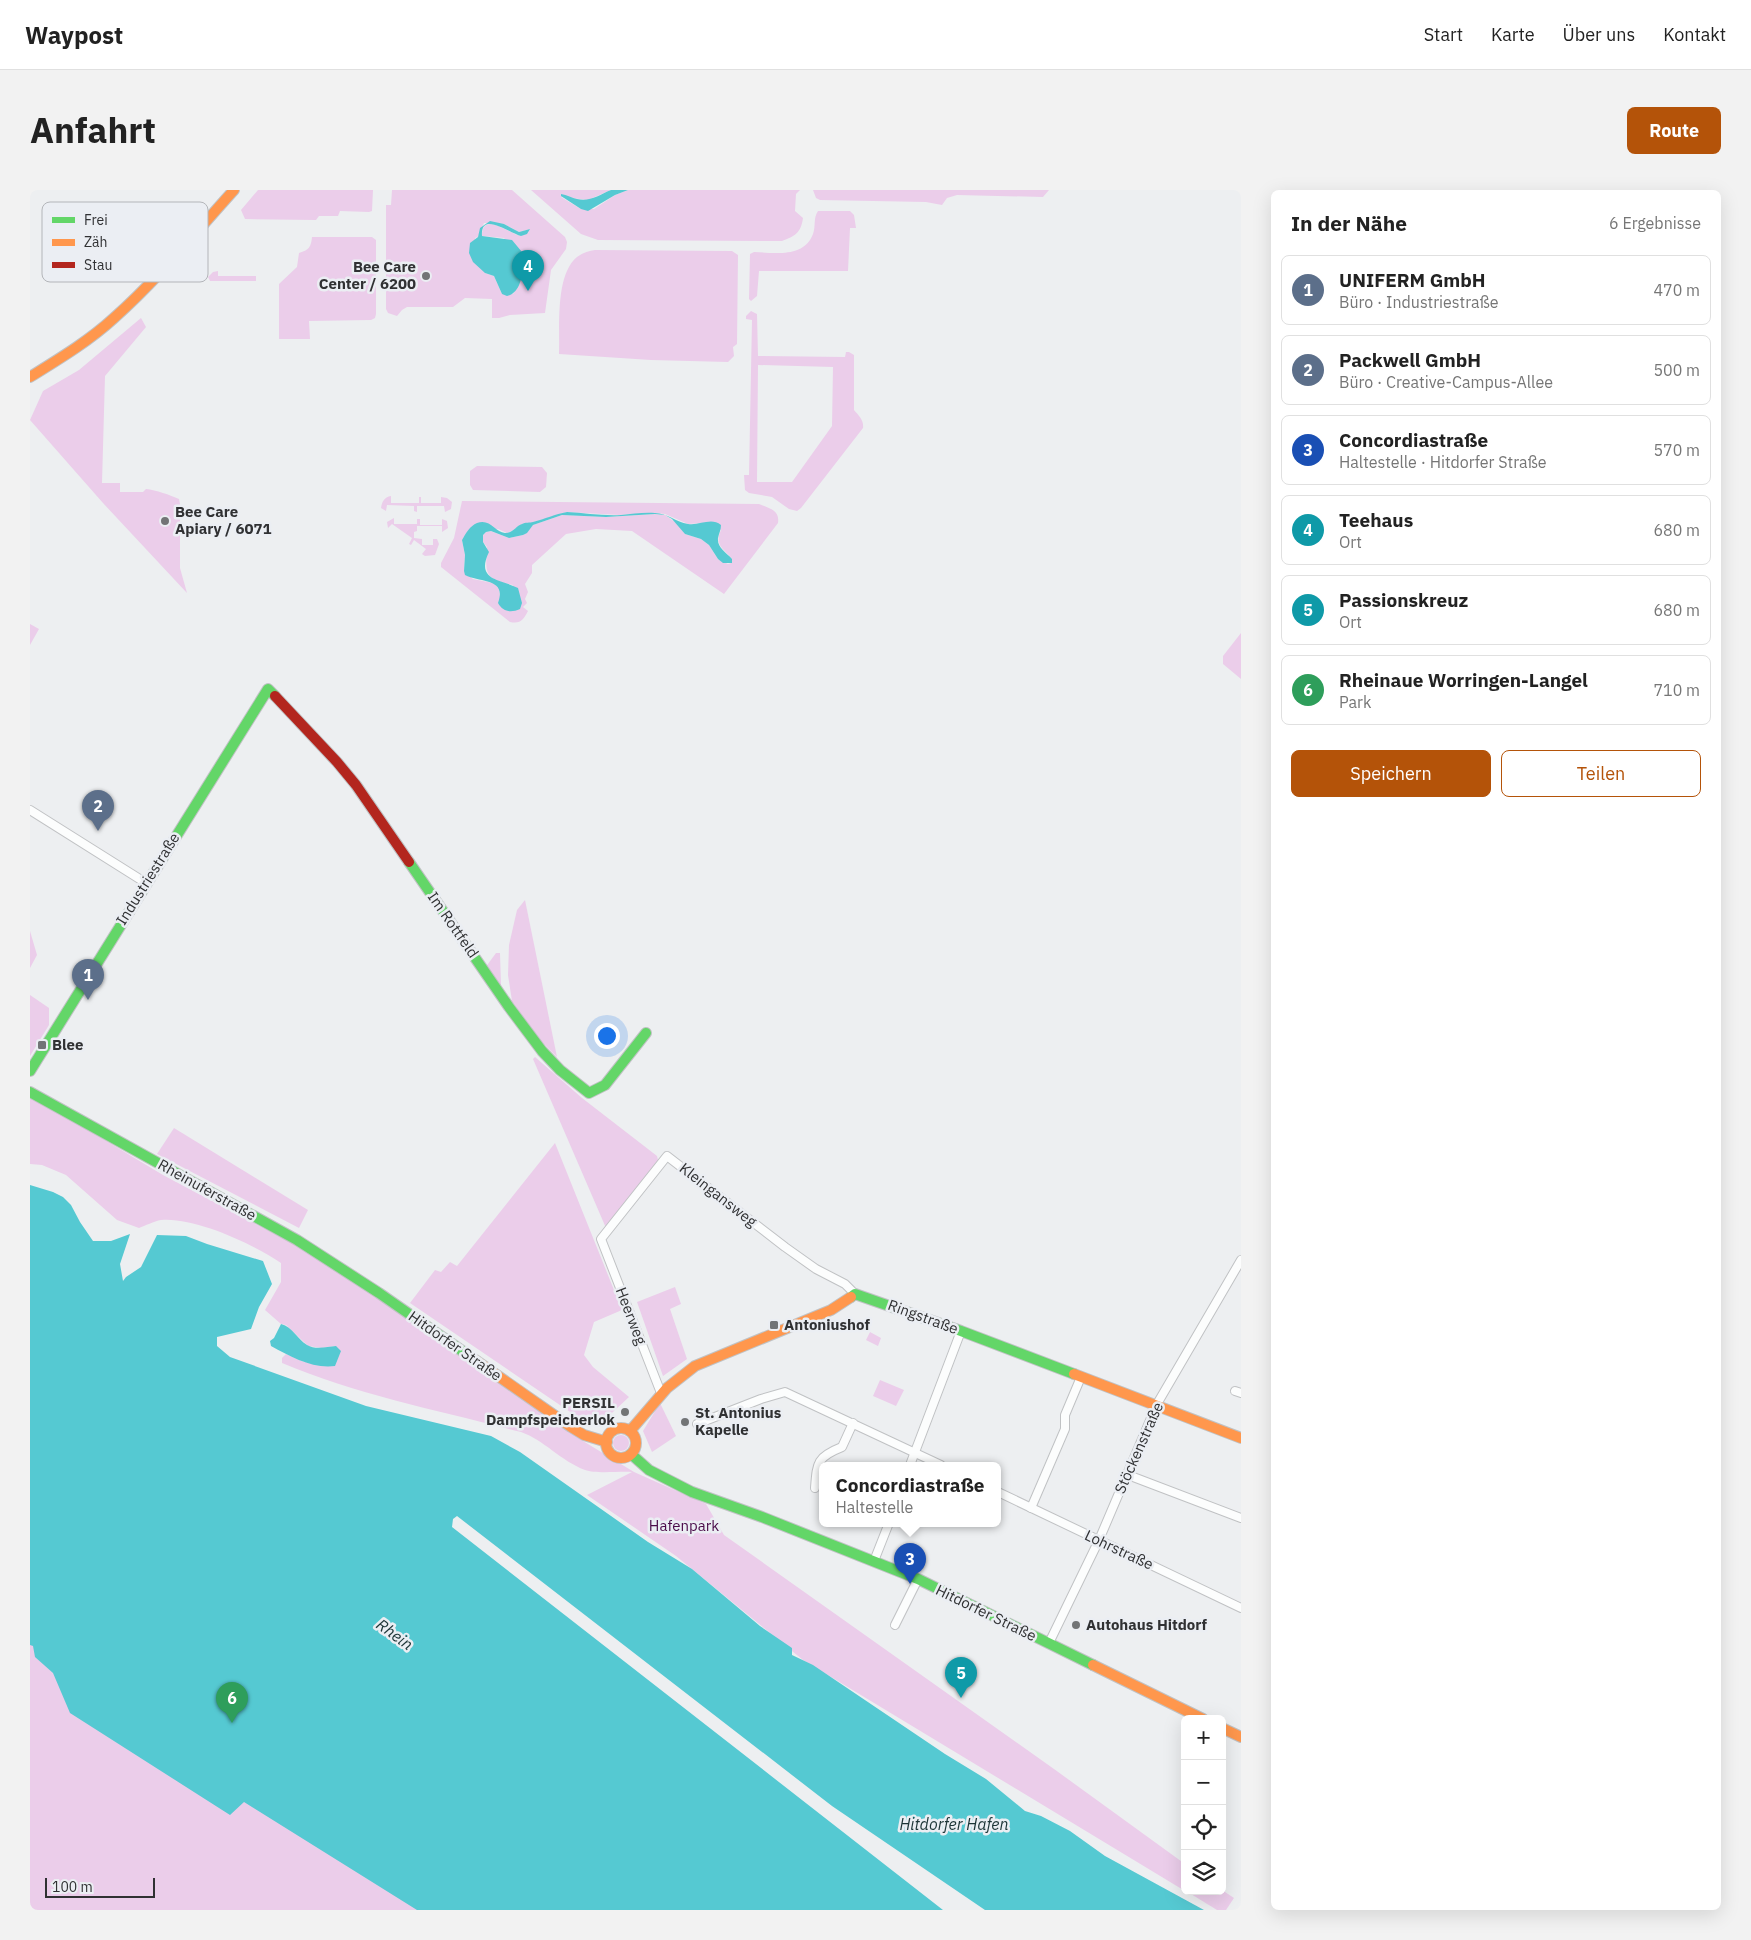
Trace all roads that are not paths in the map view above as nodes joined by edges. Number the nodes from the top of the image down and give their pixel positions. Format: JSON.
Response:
{"nodes":[{"id":1,"x":234,"y":190,"type":"edge"},
{"id":2,"x":208,"y":219,"type":"edge"},
{"id":3,"x":150,"y":282,"type":"edge"},
{"id":4,"x":30,"y":377,"type":"edge"},
{"id":5,"x":268,"y":689,"type":"joint"},
{"id":6,"x":30,"y":810,"type":"edge"},
{"id":7,"x":146,"y":883,"type":"junction"},
{"id":8,"x":646,"y":1033,"type":"dead end"},
{"id":9,"x":30,"y":1071,"type":"edge"},
{"id":10,"x":30,"y":1092,"type":"edge"},
{"id":11,"x":601,"y":1239,"type":"joint"},
{"id":12,"x":1241,"y":1262,"type":"edge"},
{"id":13,"x":382,"y":1294,"type":"joint"},
{"id":14,"x":855,"y":1294,"type":"junction"},
{"id":15,"x":961,"y":1331,"type":"junction"},
{"id":16,"x":1081,"y":1376,"type":"junction"},
{"id":17,"x":661,"y":1393,"type":"junction"},
{"id":18,"x":1157,"y":1404,"type":"junction"},
{"id":19,"x":853,"y":1423,"type":"junction"},
{"id":20,"x":697,"y":1424,"type":"dead end"},
{"id":21,"x":630,"y":1431,"type":"junction"},
{"id":22,"x":1241,"y":1438,"type":"edge"},
{"id":23,"x":606,"y":1442,"type":"junction"},
{"id":24,"x":631,"y":1454,"type":"junction"},
{"id":25,"x":915,"y":1454,"type":"junction"},
{"id":26,"x":820,"y":1462,"type":"edge"},
{"id":27,"x":911,"y":1462,"type":"edge"},
{"id":28,"x":934,"y":1462,"type":"edge"},
{"id":29,"x":819,"y":1464,"type":"edge"},
{"id":30,"x":1128,"y":1475,"type":"junction"},
{"id":31,"x":815,"y":1488,"type":"dead end"},
{"id":32,"x":1001,"y":1493,"type":"edge"},
{"id":33,"x":1031,"y":1508,"type":"junction"},
{"id":34,"x":1241,"y":1518,"type":"edge"},
{"id":35,"x":887,"y":1527,"type":"edge"},
{"id":36,"x":1099,"y":1540,"type":"junction"},
{"id":37,"x":874,"y":1561,"type":"junction"},
{"id":38,"x":918,"y":1579,"type":"junction"},
{"id":39,"x":1241,"y":1608,"type":"edge"},
{"id":40,"x":895,"y":1625,"type":"dead end"},
{"id":41,"x":1049,"y":1643,"type":"junction"},
{"id":42,"x":1195,"y":1715,"type":"edge"},
{"id":43,"x":1226,"y":1730,"type":"edge"},
{"id":44,"x":1241,"y":1737,"type":"edge"}],
"edges":[{"from":1,"to":2,"type":"street"},
{"from":3,"to":4,"type":"street"},
{"from":5,"to":7,"type":"street","name":"Industriestraße"},
{"from":5,"to":8,"type":"street","name":"Im Rottfeld"},
{"from":6,"to":7,"type":"street"},
{"from":7,"to":9,"type":"street","name":"Industriestraße"},
{"from":10,"to":13,"type":"street","name":"Rheinuferstraße"},
{"from":11,"to":14,"type":"street","name":"Kleingansweg"},
{"from":11,"to":17,"type":"street","name":"Heerweg"},
{"from":12,"to":18,"type":"street","name":"Stöckenstraße"},
{"from":13,"to":23,"type":"street","name":"Hitdorfer Straße"},
{"from":14,"to":15,"type":"street","name":"Ringstraße"},
{"from":14,"to":17,"type":"street"},
{"from":15,"to":16,"type":"street","name":"Ringstraße"},
{"from":15,"to":25,"type":"street"},
{"from":16,"to":18,"type":"street","name":"Ringstraße"},
{"from":16,"to":33,"type":"street"},
{"from":17,"to":21,"type":"street"},
{"from":18,"to":22,"type":"street","name":"Ringstraße"},
{"from":18,"to":30,"type":"street","name":"Stöckenstraße"},
{"from":19,"to":20,"type":"street"},
{"from":19,"to":25,"type":"street"},
{"from":19,"to":26,"type":"street"},
{"from":21,"to":23,"type":"street"},
{"from":21,"to":24,"type":"street"},
{"from":23,"to":24,"type":"street"},
{"from":24,"to":37,"type":"street","name":"Hitdorfer Straße"},
{"from":25,"to":27,"type":"street"},
{"from":25,"to":28,"type":"street"},
{"from":29,"to":31,"type":"street"},
{"from":30,"to":34,"type":"street"},
{"from":30,"to":36,"type":"street","name":"Stöckenstraße"},
{"from":32,"to":33,"type":"street","name":"Lohrstraße"},
{"from":33,"to":36,"type":"street","name":"Lohrstraße"},
{"from":35,"to":37,"type":"street"},
{"from":36,"to":39,"type":"street","name":"Lohrstraße"},
{"from":36,"to":41,"type":"street","name":"Stöckenstraße"},
{"from":37,"to":38,"type":"street","name":"Hitdorfer Straße"},
{"from":38,"to":40,"type":"street"},
{"from":38,"to":41,"type":"street","name":"Hitdorfer Straße"},
{"from":41,"to":42,"type":"street","name":"Hitdorfer Straße"},
{"from":43,"to":44,"type":"street"}]}
